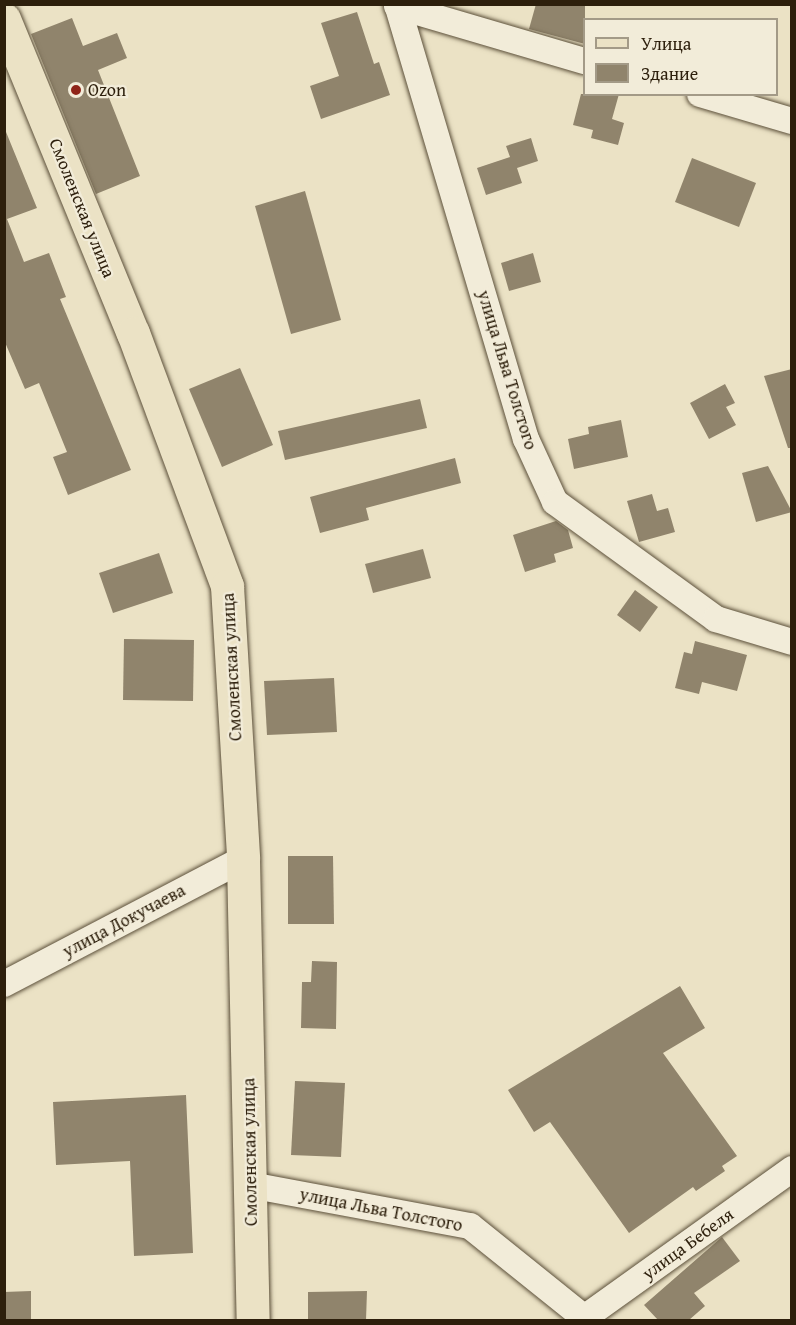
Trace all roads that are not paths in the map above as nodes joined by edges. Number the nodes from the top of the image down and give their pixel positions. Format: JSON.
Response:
{"nodes":[{"id":1,"x":9,"y":4,"type":"edge"},
{"id":2,"x":397,"y":5,"type":"edge"},
{"id":3,"x":4,"y":7,"type":"edge"},
{"id":4,"x":4,"y":19,"type":"edge"},
{"id":5,"x":583,"y":60,"type":"edge"},
{"id":6,"x":707,"y":96,"type":"edge"},
{"id":7,"x":792,"y":121,"type":"edge"},
{"id":8,"x":792,"y":642,"type":"edge"},
{"id":9,"x":243,"y":859,"type":"junction"},
{"id":10,"x":4,"y":984,"type":"edge"},
{"id":11,"x":792,"y":1169,"type":"edge"},
{"id":12,"x":250,"y":1185,"type":"junction"},
{"id":13,"x":585,"y":1319,"type":"edge"},
{"id":14,"x":254,"y":1320,"type":"edge"}],
"edges":[{"from":1,"to":3,"type":"street"},
{"from":2,"to":5,"type":"street"},
{"from":2,"to":8,"type":"street","name":"улица Льва Толстого"},
{"from":4,"to":9,"type":"main road","name":"Смоленская улица"},
{"from":6,"to":7,"type":"street"},
{"from":9,"to":10,"type":"street","name":"улица Докучаева"},
{"from":9,"to":12,"type":"main road","name":"Смоленская улица"},
{"from":11,"to":13,"type":"street","name":"улица Бебеля"},
{"from":12,"to":13,"type":"street","name":"улица Льва Толстого"},
{"from":12,"to":14,"type":"main road","name":"Смоленская улица"}]}
